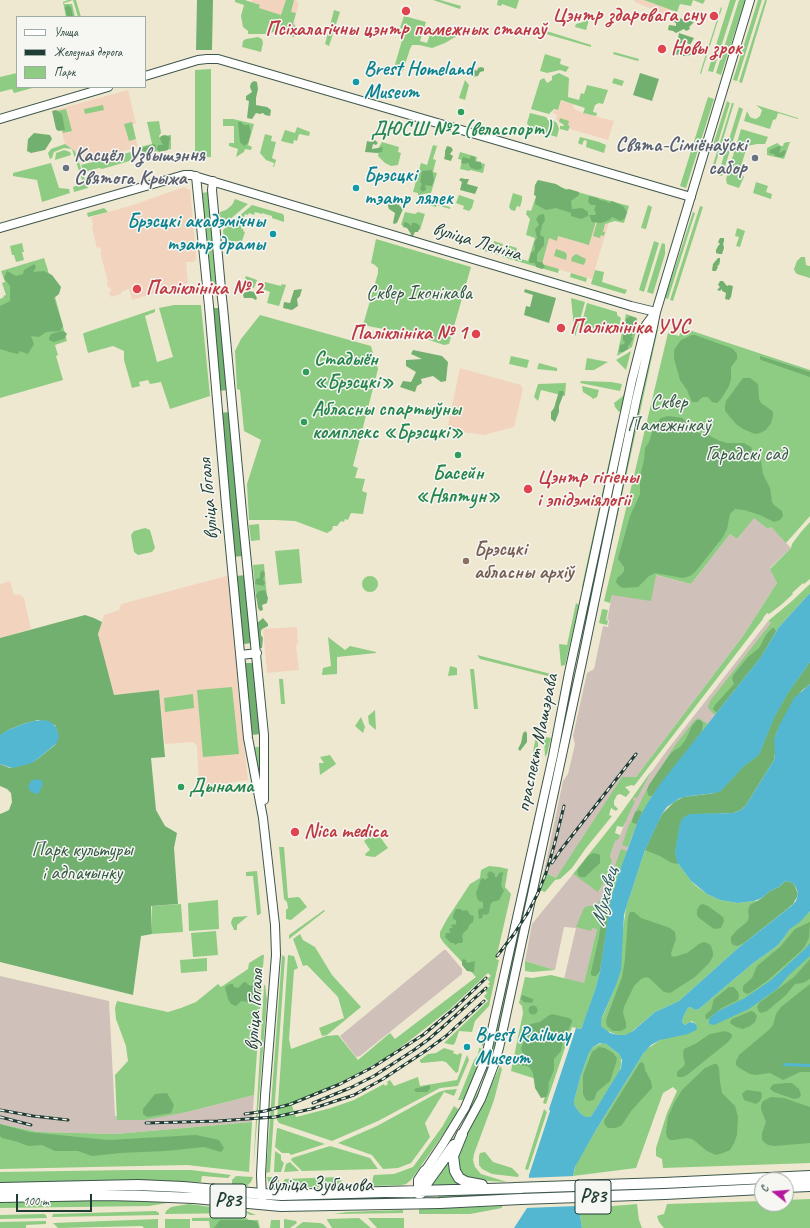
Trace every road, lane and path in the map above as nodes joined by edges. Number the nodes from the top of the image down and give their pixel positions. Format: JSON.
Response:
{"nodes":[{"id":1,"x":750,"y":0,"type":"edge"},
{"id":2,"x":146,"y":76,"type":"edge"},
{"id":3,"x":105,"y":88,"type":"edge"},
{"id":4,"x":0,"y":119,"type":"edge"},
{"id":5,"x":196,"y":176,"type":"junction"},
{"id":6,"x":213,"y":181,"type":"junction"},
{"id":7,"x":691,"y":198,"type":"junction"},
{"id":8,"x":0,"y":228,"type":"edge"},
{"id":9,"x":656,"y":312,"type":"junction"},
{"id":10,"x":639,"y":367,"type":"junction"},
{"id":11,"x":608,"y":493,"type":"junction"},
{"id":12,"x":616,"y":497,"type":"junction"},
{"id":13,"x":256,"y":653,"type":"junction"},
{"id":14,"x":241,"y":655,"type":"junction"},
{"id":15,"x":264,"y":743,"type":"junction"},
{"id":16,"x":250,"y":744,"type":"junction"},
{"id":17,"x":264,"y":818,"type":"junction"},
{"id":18,"x":462,"y":1134,"type":"junction"},
{"id":19,"x":425,"y":1171,"type":"junction"},
{"id":20,"x":810,"y":1176,"type":"edge"},
{"id":21,"x":810,"y":1186,"type":"edge"},
{"id":22,"x":794,"y":1187,"type":"edge"},
{"id":23,"x":0,"y":1188,"type":"edge"},
{"id":24,"x":521,"y":1188,"type":"junction"},
{"id":25,"x":754,"y":1189,"type":"edge"},
{"id":26,"x":421,"y":1191,"type":"junction"},
{"id":27,"x":398,"y":1192,"type":"junction"},
{"id":28,"x":0,"y":1197,"type":"edge"},
{"id":29,"x":262,"y":1200,"type":"junction"},
{"id":30,"x":440,"y":1203,"type":"junction"},
{"id":31,"x":397,"y":1204,"type":"junction"}],
"edges":[{"from":1,"to":7,"type":"main road","name":"праспект Машэрава"},
{"from":2,"to":7,"type":"main road"},
{"from":3,"to":4,"type":"main road"},
{"from":5,"to":6,"type":"main road","name":"вуліца Леніна"},
{"from":5,"to":8,"type":"main road"},
{"from":5,"to":14,"type":"main road","name":"вуліца Гогаля"},
{"from":6,"to":9,"type":"main road","name":"вуліца Леніна"},
{"from":6,"to":13,"type":"main road","name":"вуліца Гогаля"},
{"from":7,"to":9,"type":"main road","name":"праспект Машэрава"},
{"from":9,"to":10,"type":"main road","name":"праспект Машэрава"},
{"from":10,"to":11,"type":"main road","name":"праспект Машэрава"},
{"from":10,"to":12,"type":"main road","name":"праспект Машэрава"},
{"from":11,"to":12,"type":"main road"},
{"from":11,"to":19,"type":"main road","name":"праспект Машэрава"},
{"from":12,"to":18,"type":"main road","name":"праспект Машэрава"},
{"from":13,"to":14,"type":"main road"},
{"from":13,"to":15,"type":"main road","name":"вуліца Гогаля"},
{"from":14,"to":16,"type":"main road","name":"вуліца Гогаля"},
{"from":15,"to":16,"type":"main road"},
{"from":15,"to":17,"type":"main road","name":"вуліца Гогаля"},
{"from":16,"to":17,"type":"main road","name":"вуліца Гогаля"},
{"from":17,"to":29,"type":"main road","name":"вуліца Гогаля"},
{"from":18,"to":24,"type":"highway"},
{"from":18,"to":26,"type":"highway"},
{"from":19,"to":26,"type":"highway"},
{"from":19,"to":27,"type":"highway"},
{"from":20,"to":24,"type":"highway","number":"Р83"},
{"from":21,"to":22,"type":"highway"},
{"from":23,"to":29,"type":"highway","name":"вуліца Зубачова","number":"Р83"},
{"from":24,"to":26,"type":"highway","name":"вуліца Зубачова","number":"Р83"},
{"from":25,"to":30,"type":"highway","name":"вуліца Зубачова","number":"Р83"},
{"from":26,"to":27,"type":"highway","name":"вуліца Зубачова","number":"Р83"},
{"from":26,"to":30,"type":"highway"},
{"from":26,"to":31,"type":"highway"},
{"from":27,"to":29,"type":"highway","name":"вуліца Зубачова","number":"Р83"},
{"from":28,"to":29,"type":"highway","name":"вуліца Зубачова","number":"Р83"},
{"from":29,"to":31,"type":"highway","name":"вуліца Зубачова","number":"Р83"},
{"from":30,"to":31,"type":"highway","name":"вуліца Зубачова","number":"Р83"}]}
